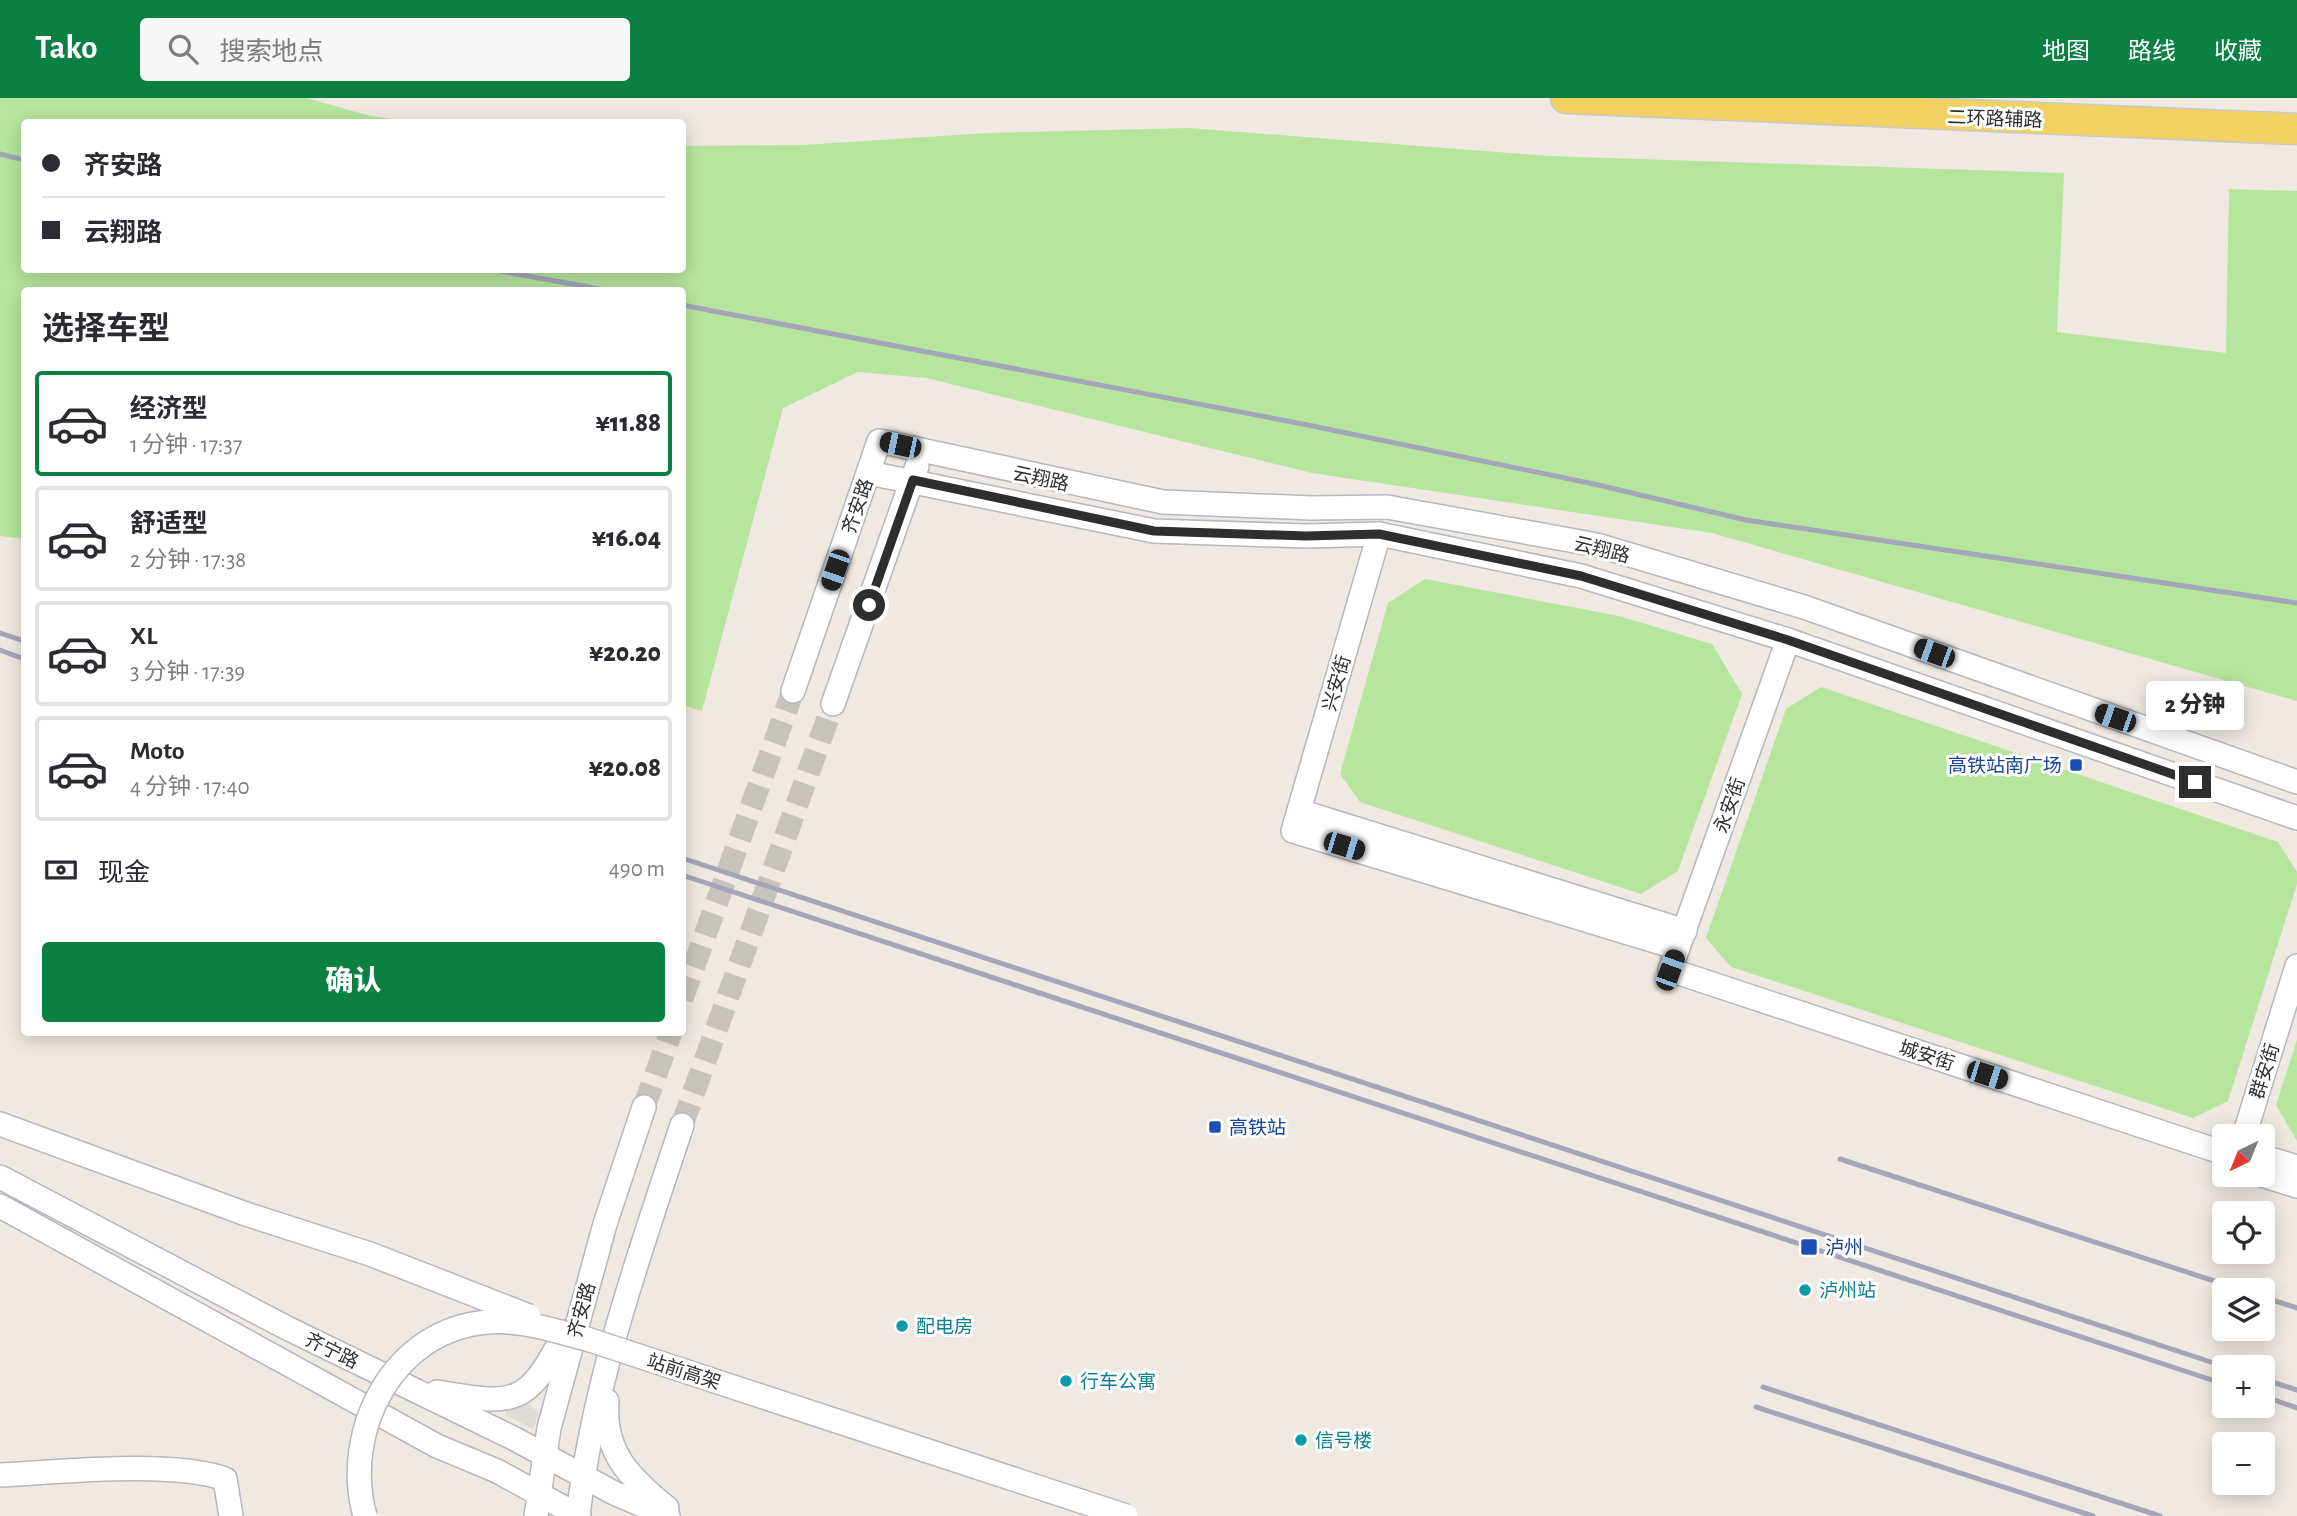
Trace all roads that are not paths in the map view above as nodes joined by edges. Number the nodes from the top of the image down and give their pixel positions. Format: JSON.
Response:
{"nodes":[{"id":1,"x":1566,"y":98,"type":"edge"},
{"id":2,"x":2297,"y":129,"type":"edge"},
{"id":3,"x":879,"y":441,"type":"joint"},
{"id":4,"x":922,"y":450,"type":"junction"},
{"id":5,"x":869,"y":473,"type":"junction"},
{"id":6,"x":913,"y":480,"type":"junction"},
{"id":7,"x":1379,"y":534,"type":"junction"},
{"id":8,"x":1788,"y":640,"type":"junction"},
{"id":9,"x":793,"y":691,"type":"tunnel mouth"},
{"id":10,"x":833,"y":704,"type":"tunnel mouth"},
{"id":11,"x":2297,"y":782,"type":"edge"},
{"id":12,"x":2297,"y":818,"type":"edge"},
{"id":13,"x":1682,"y":939,"type":"junction"},
{"id":14,"x":2297,"y":966,"type":"edge"},
{"id":15,"x":1670,"y":970,"type":"joint"},
{"id":16,"x":644,"y":1107,"type":"tunnel mouth"},
{"id":17,"x":0,"y":1124,"type":"edge"},
{"id":18,"x":2248,"y":1124,"type":"edge"},
{"id":19,"x":682,"y":1125,"type":"tunnel mouth"},
{"id":20,"x":2212,"y":1149,"type":"edge"},
{"id":21,"x":2275,"y":1161,"type":"edge"},
{"id":22,"x":2297,"y":1167,"type":"edge"},
{"id":23,"x":0,"y":1177,"type":"edge"},
{"id":24,"x":2275,"y":1179,"type":"edge"},
{"id":25,"x":2297,"y":1186,"type":"edge"},
{"id":26,"x":0,"y":1206,"type":"edge"},
{"id":27,"x":587,"y":1289,"type":"junction"},
{"id":28,"x":587,"y":1339,"type":"junction"},
{"id":29,"x":610,"y":1362,"type":"junction"},
{"id":30,"x":407,"y":1387,"type":"junction"},
{"id":31,"x":545,"y":1455,"type":"junction"},
{"id":32,"x":0,"y":1475,"type":"edge"},
{"id":33,"x":583,"y":1476,"type":"junction"},
{"id":34,"x":538,"y":1505,"type":"edge"},
{"id":35,"x":231,"y":1516,"type":"edge"},
{"id":36,"x":365,"y":1516,"type":"edge"},
{"id":37,"x":579,"y":1516,"type":"edge"},
{"id":38,"x":668,"y":1516,"type":"edge"},
{"id":39,"x":678,"y":1516,"type":"edge"},
{"id":40,"x":1126,"y":1516,"type":"edge"}],
"edges":[{"from":1,"to":2,"type":"main road","name":"二环路辅路"},
{"from":3,"to":4,"type":"street","name":"云翔路"},
{"from":3,"to":5,"type":"street","name":"齐安路"},
{"from":4,"to":6,"type":"street"},
{"from":4,"to":11,"type":"street","name":"云翔路"},
{"from":5,"to":6,"type":"street","name":"云翔路"},
{"from":5,"to":9,"type":"street","name":"齐安路"},
{"from":6,"to":7,"type":"street","name":"云翔路"},
{"from":6,"to":10,"type":"street"},
{"from":7,"to":8,"type":"street","name":"云翔路"},
{"from":7,"to":13,"type":"street","name":"兴安街"},
{"from":8,"to":12,"type":"street","name":"云翔路"},
{"from":8,"to":13,"type":"street","name":"永安街"},
{"from":13,"to":15,"type":"street","name":"永安街"},
{"from":14,"to":18,"type":"street","name":"群安街"},
{"from":15,"to":20,"type":"street","name":"城安街"},
{"from":16,"to":27,"type":"street","name":"齐安路"},
{"from":17,"to":28,"type":"street","bridge":true},
{"from":19,"to":29,"type":"street"},
{"from":21,"to":22,"type":"street"},
{"from":23,"to":30,"type":"street","name":"齐宁路"},
{"from":24,"to":25,"type":"street"},
{"from":26,"to":34,"type":"street","name":"齐宁路"},
{"from":27,"to":30,"type":"street"},
{"from":27,"to":31,"type":"street","name":"齐安路"},
{"from":28,"to":36,"type":"street","name":"站前高架","bridge":true},
{"from":28,"to":40,"type":"street","name":"站前高架","bridge":true},
{"from":29,"to":33,"type":"street"},
{"from":29,"to":39,"type":"street"},
{"from":30,"to":31,"type":"street","name":"齐宁路"},
{"from":31,"to":33,"type":"street","name":"齐宁路"},
{"from":31,"to":34,"type":"street","name":"齐安路"},
{"from":32,"to":35,"type":"street"},
{"from":33,"to":37,"type":"street"},
{"from":33,"to":38,"type":"street","name":"齐宁路"},
{"from":34,"to":37,"type":"street","name":"齐宁路"}]}
